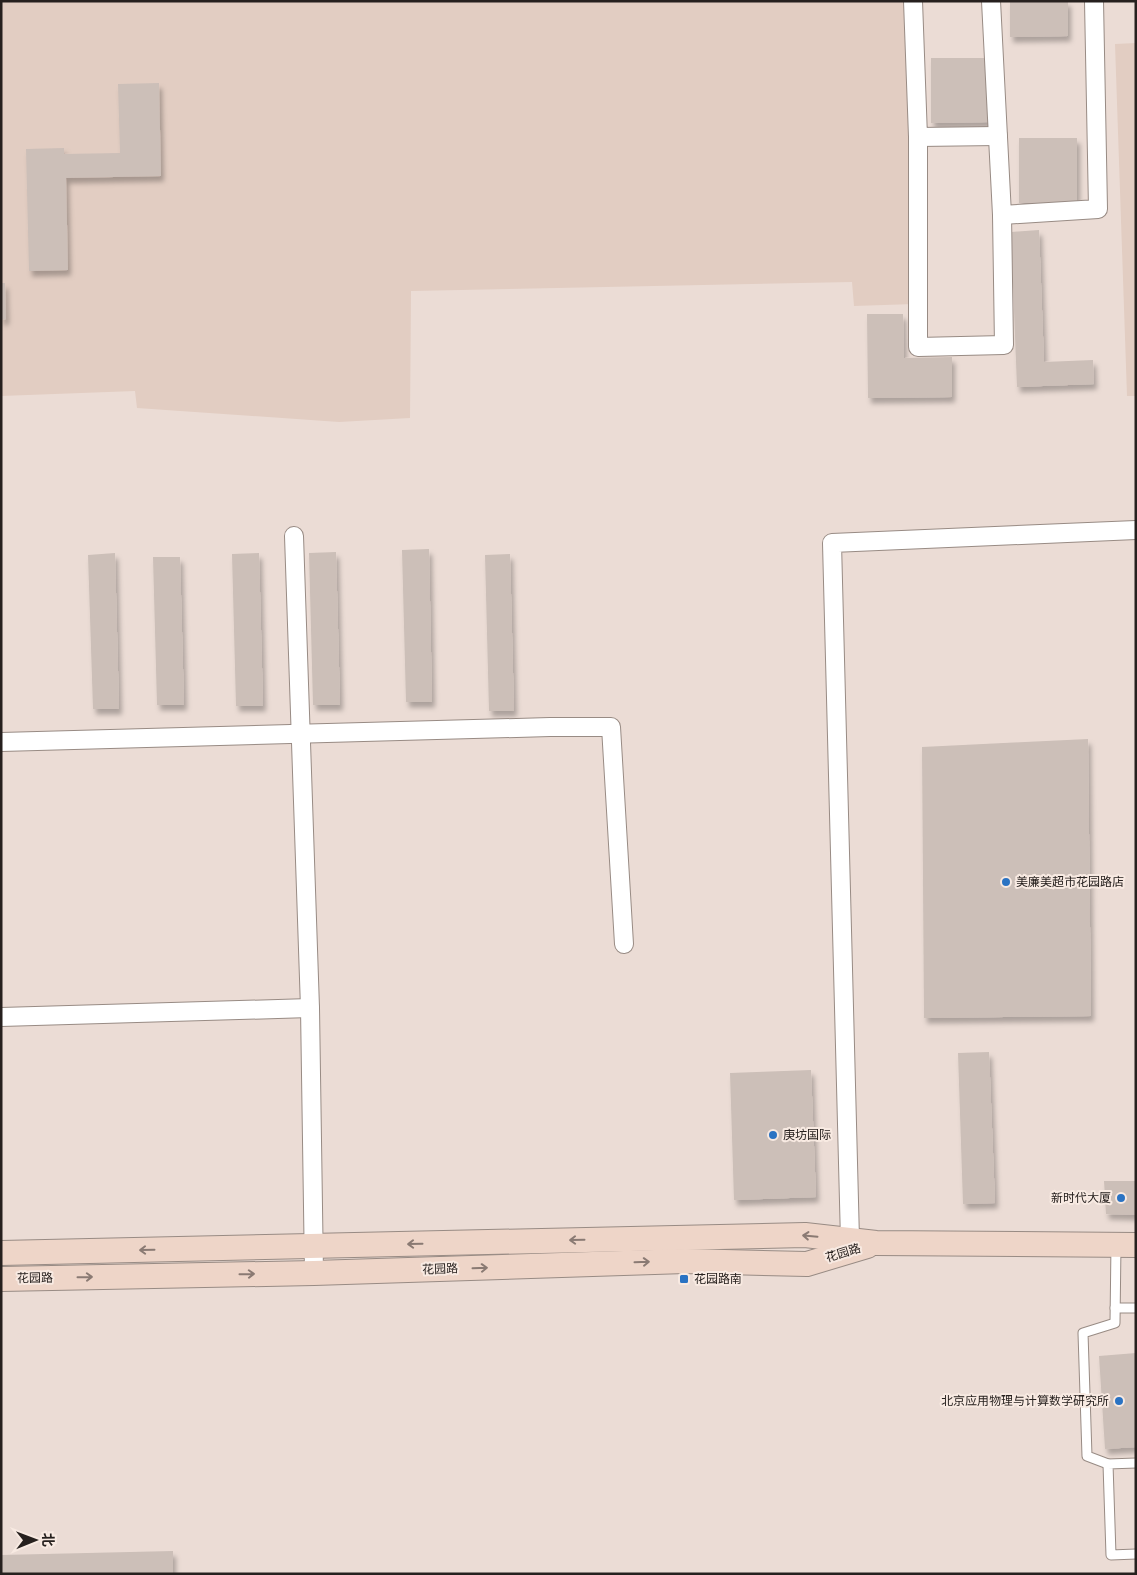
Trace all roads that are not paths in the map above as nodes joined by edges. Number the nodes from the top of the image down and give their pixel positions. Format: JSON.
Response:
{"nodes":[{"id":1,"x":913,"y":1,"type":"edge"},
{"id":2,"x":991,"y":1,"type":"edge"},
{"id":3,"x":1094,"y":1,"type":"edge"},
{"id":4,"x":998,"y":136,"type":"junction"},
{"id":5,"x":918,"y":137,"type":"junction"},
{"id":6,"x":1002,"y":215,"type":"junction"},
{"id":7,"x":1136,"y":530,"type":"edge"},
{"id":8,"x":294,"y":536,"type":"dead end"},
{"id":9,"x":301,"y":734,"type":"junction"},
{"id":10,"x":1,"y":742,"type":"edge"},
{"id":11,"x":624,"y":944,"type":"dead end"},
{"id":12,"x":310,"y":1008,"type":"junction"},
{"id":13,"x":1,"y":1017,"type":"edge"},
{"id":14,"x":850,"y":1240,"type":"junction"},
{"id":15,"x":876,"y":1243,"type":"junction"},
{"id":16,"x":1126,"y":1245,"type":"edge"},
{"id":17,"x":314,"y":1246,"type":"junction"},
{"id":18,"x":174,"y":1250,"type":"junction"},
{"id":19,"x":1,"y":1254,"type":"edge"},
{"id":20,"x":314,"y":1273,"type":"junction"},
{"id":21,"x":176,"y":1276,"type":"junction"},
{"id":22,"x":1,"y":1279,"type":"edge"},
{"id":23,"x":1115,"y":1308,"type":"junction"},
{"id":24,"x":1136,"y":1308,"type":"edge"},
{"id":25,"x":1136,"y":1463,"type":"edge"},
{"id":26,"x":1108,"y":1464,"type":"junction"},
{"id":27,"x":1136,"y":1554,"type":"edge"}],
"edges":[{"from":1,"to":5,"type":"street"},
{"from":2,"to":4,"type":"street"},
{"from":3,"to":6,"type":"street"},
{"from":4,"to":5,"type":"street"},
{"from":4,"to":6,"type":"street"},
{"from":5,"to":6,"type":"street"},
{"from":7,"to":14,"type":"street"},
{"from":8,"to":9,"type":"street"},
{"from":9,"to":10,"type":"street"},
{"from":9,"to":11,"type":"street"},
{"from":9,"to":12,"type":"street"},
{"from":12,"to":13,"type":"street"},
{"from":12,"to":17,"type":"street"},
{"from":14,"to":15,"type":"street","name":"花园路"},
{"from":14,"to":17,"type":"street","name":"花园路","one_way":true},
{"from":15,"to":16,"type":"street","name":"花园路"},
{"from":20,"to":15,"type":"street","name":"花园路","one_way":true},
{"from":16,"to":23,"type":"lane"},
{"from":17,"to":18,"type":"street","name":"花园路"},
{"from":17,"to":20,"type":"street"},
{"from":18,"to":19,"type":"street","name":"花园路","one_way":true},
{"from":18,"to":21,"type":"street"},
{"from":21,"to":20,"type":"street","name":"花园路","one_way":true},
{"from":22,"to":21,"type":"street","name":"花园路","one_way":true},
{"from":23,"to":24,"type":"lane"},
{"from":23,"to":26,"type":"lane"},
{"from":25,"to":26,"type":"lane"},
{"from":26,"to":27,"type":"lane"}]}
